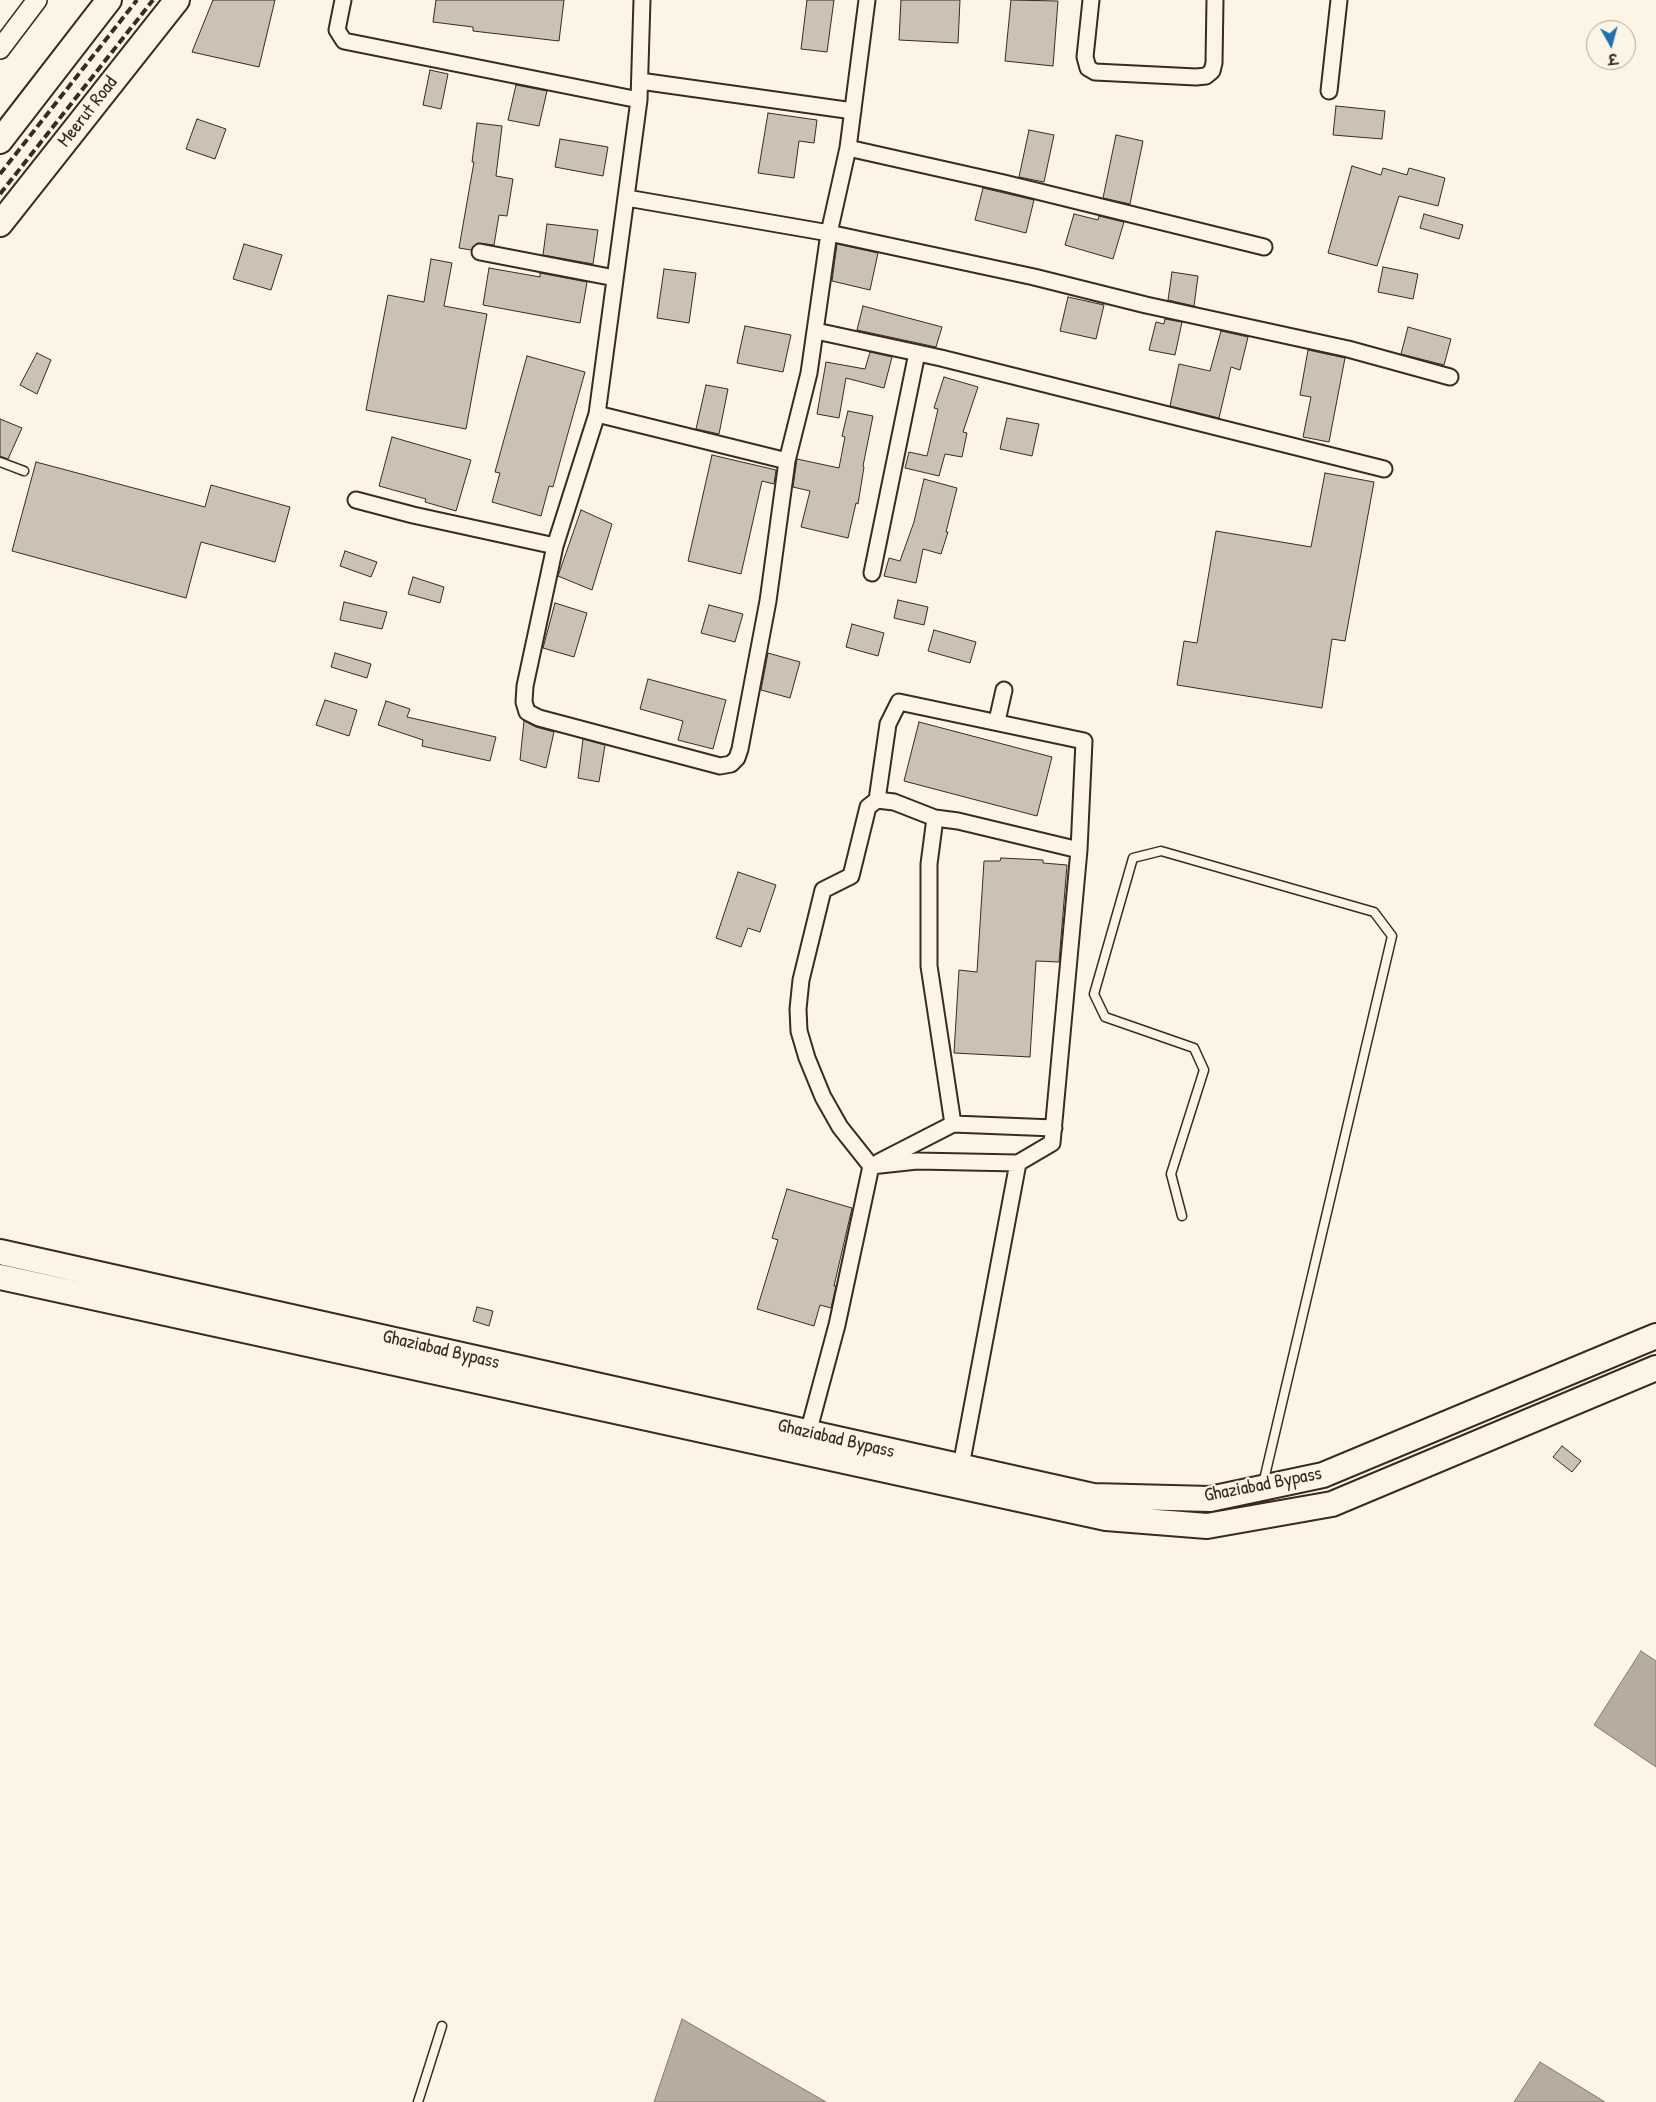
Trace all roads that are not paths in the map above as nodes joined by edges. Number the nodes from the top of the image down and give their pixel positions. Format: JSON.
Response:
{"nodes":[{"id":1,"x":37,"y":0,"type":"edge"},
{"id":2,"x":109,"y":0,"type":"edge"},
{"id":3,"x":177,"y":0,"type":"edge"},
{"id":4,"x":343,"y":0,"type":"edge"},
{"id":5,"x":642,"y":0,"type":"edge"},
{"id":6,"x":867,"y":0,"type":"edge"},
{"id":7,"x":1091,"y":0,"type":"edge"},
{"id":8,"x":1215,"y":0,"type":"edge"},
{"id":9,"x":1339,"y":0,"type":"edge"},
{"id":10,"x":0,"y":49,"type":"edge"},
{"id":11,"x":640,"y":81,"type":"junction"},
{"id":12,"x":1329,"y":91,"type":"dead end"},
{"id":13,"x":639,"y":100,"type":"junction"},
{"id":14,"x":853,"y":111,"type":"junction"},
{"id":15,"x":0,"y":141,"type":"edge"},
{"id":16,"x":848,"y":148,"type":"junction"},
{"id":17,"x":627,"y":198,"type":"junction"},
{"id":18,"x":0,"y":224,"type":"edge"},
{"id":19,"x":829,"y":233,"type":"junction"},
{"id":20,"x":1264,"y":247,"type":"dead end"},
{"id":21,"x":480,"y":252,"type":"dead end"},
{"id":22,"x":615,"y":278,"type":"junction"},
{"id":23,"x":816,"y":331,"type":"junction"},
{"id":24,"x":917,"y":353,"type":"junction"},
{"id":25,"x":1450,"y":377,"type":"dead end"},
{"id":26,"x":597,"y":414,"type":"junction"},
{"id":27,"x":787,"y":461,"type":"junction"},
{"id":28,"x":0,"y":462,"type":"edge"},
{"id":29,"x":1384,"y":469,"type":"dead end"},
{"id":30,"x":24,"y":471,"type":"dead end"},
{"id":31,"x":356,"y":500,"type":"dead end"},
{"id":32,"x":555,"y":546,"type":"junction"},
{"id":33,"x":872,"y":573,"type":"dead end"},
{"id":34,"x":1004,"y":690,"type":"dead end"},
{"id":35,"x":997,"y":721,"type":"junction"},
{"id":36,"x":877,"y":800,"type":"junction"},
{"id":37,"x":935,"y":818,"type":"junction"},
{"id":38,"x":1079,"y":850,"type":"junction"},
{"id":39,"x":953,"y":1124,"type":"junction"},
{"id":40,"x":1054,"y":1128,"type":"junction"},
{"id":41,"x":1018,"y":1163,"type":"junction"},
{"id":42,"x":871,"y":1166,"type":"junction"},
{"id":43,"x":1182,"y":1216,"type":"dead end"},
{"id":44,"x":0,"y":1252,"type":"edge"},
{"id":45,"x":0,"y":1277,"type":"edge"},
{"id":46,"x":1656,"y":1336,"type":"edge"},
{"id":47,"x":1656,"y":1368,"type":"edge"},
{"id":48,"x":691,"y":1417,"type":"junction"},
{"id":49,"x":808,"y":1433,"type":"junction"},
{"id":50,"x":960,"y":1466,"type":"junction"},
{"id":51,"x":1262,"y":1488,"type":"junction"},
{"id":52,"x":442,"y":2026,"type":"dead end"},
{"id":53,"x":418,"y":2102,"type":"edge"}],
"edges":[{"from":1,"to":10,"type":"street"},
{"from":2,"to":15,"type":"main road"},
{"from":3,"to":18,"type":"main road","name":"Meerut Road"},
{"from":4,"to":13,"type":"street"},
{"from":5,"to":11,"type":"street"},
{"from":6,"to":14,"type":"street"},
{"from":7,"to":8,"type":"street"},
{"from":9,"to":12,"type":"street"},
{"from":11,"to":13,"type":"street"},
{"from":11,"to":14,"type":"street"},
{"from":13,"to":17,"type":"street"},
{"from":14,"to":16,"type":"street"},
{"from":16,"to":19,"type":"street"},
{"from":16,"to":20,"type":"street"},
{"from":17,"to":19,"type":"street"},
{"from":17,"to":22,"type":"street"},
{"from":19,"to":23,"type":"street"},
{"from":19,"to":25,"type":"street"},
{"from":21,"to":22,"type":"street"},
{"from":22,"to":26,"type":"street"},
{"from":23,"to":24,"type":"street"},
{"from":23,"to":27,"type":"street"},
{"from":24,"to":29,"type":"street"},
{"from":24,"to":33,"type":"street"},
{"from":26,"to":27,"type":"street"},
{"from":26,"to":32,"type":"street"},
{"from":27,"to":32,"type":"street"},
{"from":28,"to":30,"type":"lane"},
{"from":31,"to":32,"type":"street"},
{"from":34,"to":35,"type":"street"},
{"from":35,"to":36,"type":"street"},
{"from":35,"to":38,"type":"street"},
{"from":36,"to":37,"type":"street"},
{"from":36,"to":42,"type":"street"},
{"from":37,"to":38,"type":"street"},
{"from":37,"to":39,"type":"street"},
{"from":38,"to":40,"type":"street"},
{"from":39,"to":40,"type":"street"},
{"from":39,"to":42,"type":"street"},
{"from":40,"to":41,"type":"street"},
{"from":41,"to":42,"type":"street"},
{"from":41,"to":50,"type":"street"},
{"from":42,"to":49,"type":"street"},
{"from":43,"to":51,"type":"lane"},
{"from":44,"to":48,"type":"main road","name":"Ghaziabad Bypass"},
{"from":45,"to":48,"type":"main road","name":"Ghaziabad Bypass"},
{"from":46,"to":51,"type":"main road","name":"Ghaziabad Bypass"},
{"from":47,"to":48,"type":"main road","name":"Ghaziabad Bypass"},
{"from":48,"to":49,"type":"main road","name":"Ghaziabad Bypass"},
{"from":49,"to":50,"type":"main road","name":"Ghaziabad Bypass"},
{"from":50,"to":51,"type":"main road","name":"Ghaziabad Bypass"},
{"from":52,"to":53,"type":"lane"}]}
